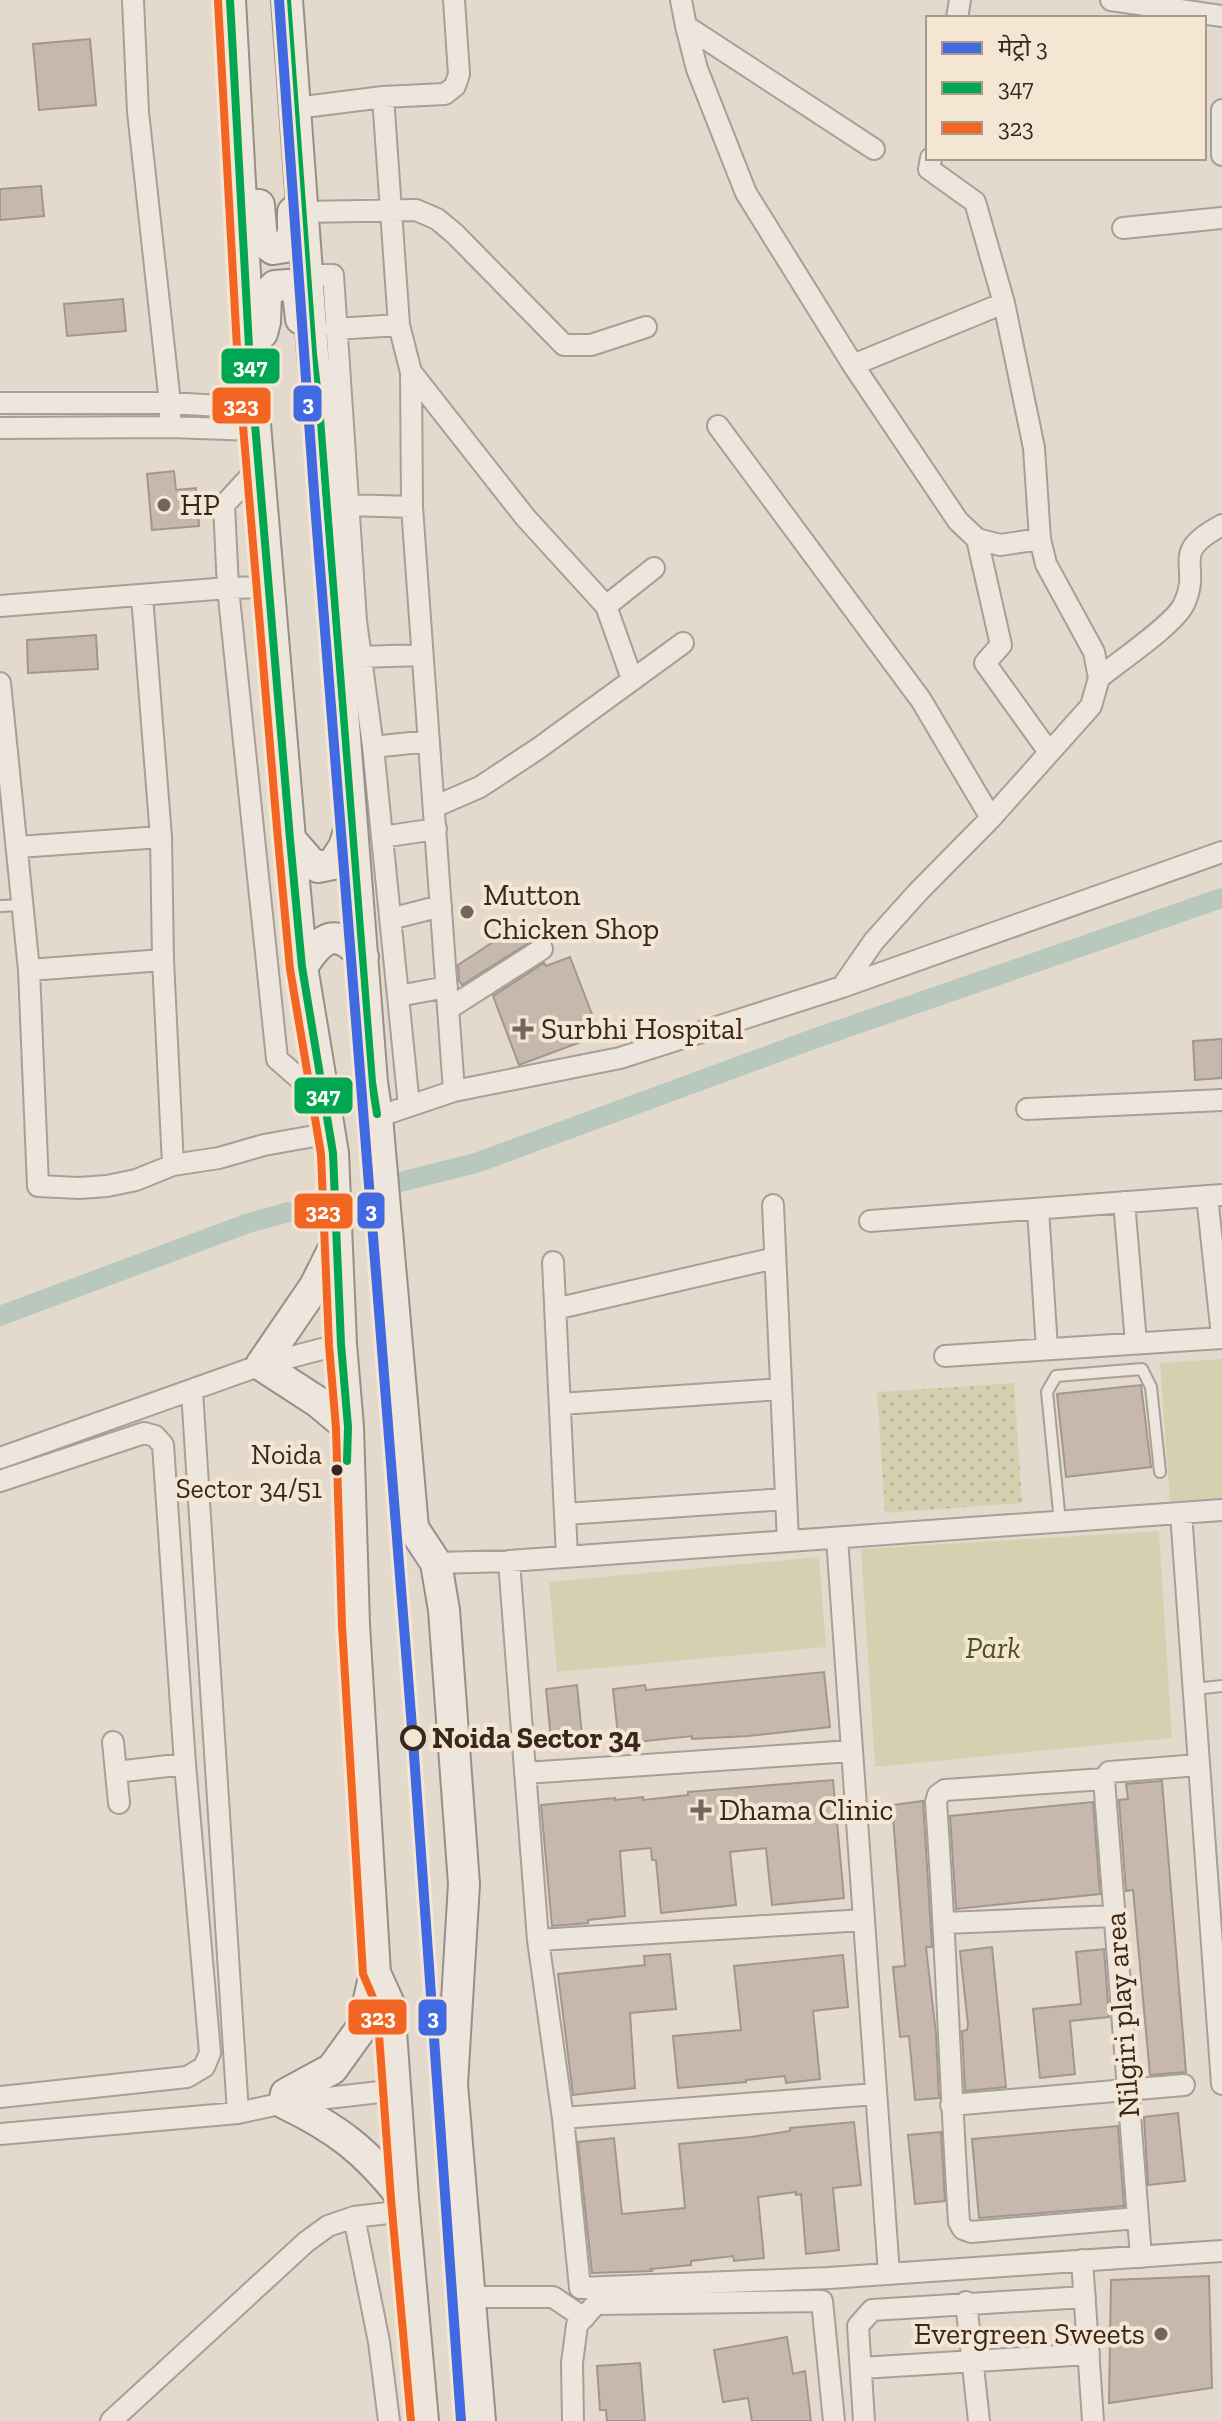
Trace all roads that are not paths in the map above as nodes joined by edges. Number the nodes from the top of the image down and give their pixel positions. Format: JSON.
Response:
{"nodes":[{"id":1,"x":133,"y":0,"type":"edge"},
{"id":2,"x":230,"y":0,"type":"edge"},
{"id":3,"x":287,"y":0,"type":"edge"},
{"id":4,"x":454,"y":0,"type":"edge"},
{"id":5,"x":681,"y":0,"type":"edge"},
{"id":6,"x":1111,"y":0,"type":"edge"},
{"id":7,"x":1222,"y":16,"type":"edge"},
{"id":8,"x":686,"y":26,"type":"junction"},
{"id":9,"x":383,"y":97,"type":"junction"},
{"id":10,"x":1222,"y":110,"type":"edge"},
{"id":11,"x":296,"y":116,"type":"junction"},
{"id":12,"x":236,"y":120,"type":"junction"},
{"id":13,"x":874,"y":149,"type":"dead end"},
{"id":14,"x":1222,"y":155,"type":"edge"},
{"id":15,"x":931,"y":160,"type":"edge"},
{"id":16,"x":391,"y":209,"type":"junction"},
{"id":17,"x":303,"y":212,"type":"junction"},
{"id":18,"x":1222,"y":218,"type":"edge"},
{"id":19,"x":1123,"y":228,"type":"dead end"},
{"id":20,"x":308,"y":275,"type":"junction"},
{"id":21,"x":1004,"y":303,"type":"junction"},
{"id":22,"x":399,"y":325,"type":"junction"},
{"id":23,"x":646,"y":327,"type":"dead end"},
{"id":24,"x":335,"y":329,"type":"junction"},
{"id":25,"x":313,"y":354,"type":"junction"},
{"id":26,"x":250,"y":365,"type":"junction"},
{"id":27,"x":853,"y":365,"type":"junction"},
{"id":28,"x":411,"y":372,"type":"junction"},
{"id":29,"x":0,"y":403,"type":"edge"},
{"id":30,"x":170,"y":403,"type":"junction"},
{"id":31,"x":255,"y":419,"type":"junction"},
{"id":32,"x":718,"y":426,"type":"dead end"},
{"id":33,"x":170,"y":427,"type":"junction"},
{"id":34,"x":0,"y":428,"type":"edge"},
{"id":35,"x":259,"y":467,"type":"junction"},
{"id":36,"x":348,"y":505,"type":"junction"},
{"id":37,"x":412,"y":507,"type":"junction"},
{"id":38,"x":1222,"y":525,"type":"edge"},
{"id":39,"x":977,"y":539,"type":"junction"},
{"id":40,"x":1040,"y":539,"type":"junction"},
{"id":41,"x":654,"y":568,"type":"dead end"},
{"id":42,"x":269,"y":587,"type":"junction"},
{"id":43,"x":228,"y":588,"type":"junction"},
{"id":44,"x":142,"y":596,"type":"junction"},
{"id":45,"x":0,"y":606,"type":"edge"},
{"id":46,"x":606,"y":606,"type":"junction"},
{"id":47,"x":683,"y":643,"type":"dead end"},
{"id":48,"x":422,"y":655,"type":"junction"},
{"id":49,"x":360,"y":657,"type":"junction"},
{"id":50,"x":1099,"y":678,"type":"junction"},
{"id":51,"x":632,"y":679,"type":"junction"},
{"id":52,"x":0,"y":683,"type":"edge"},
{"id":53,"x":429,"y":741,"type":"junction"},
{"id":54,"x":373,"y":747,"type":"junction"},
{"id":55,"x":1049,"y":752,"type":"junction"},
{"id":56,"x":434,"y":807,"type":"junction"},
{"id":57,"x":991,"y":818,"type":"junction"},
{"id":58,"x":351,"y":824,"type":"junction"},
{"id":59,"x":436,"y":829,"type":"junction"},
{"id":60,"x":161,"y":837,"type":"junction"},
{"id":61,"x":382,"y":837,"type":"junction"},
{"id":62,"x":290,"y":839,"type":"junction"},
{"id":63,"x":18,"y":847,"type":"junction"},
{"id":64,"x":1222,"y":852,"type":"edge"},
{"id":65,"x":23,"y":905,"type":"junction"},
{"id":66,"x":0,"y":906,"type":"edge"},
{"id":67,"x":441,"y":906,"type":"junction"},
{"id":68,"x":390,"y":919,"type":"junction"},
{"id":69,"x":542,"y":949,"type":"dead end"},
{"id":70,"x":363,"y":957,"type":"junction"},
{"id":71,"x":163,"y":960,"type":"junction"},
{"id":72,"x":302,"y":967,"type":"junction"},
{"id":73,"x":29,"y":970,"type":"junction"},
{"id":74,"x":447,"y":987,"type":"junction"},
{"id":75,"x":842,"y":987,"type":"junction"},
{"id":76,"x":398,"y":996,"type":"junction"},
{"id":77,"x":448,"y":1009,"type":"junction"},
{"id":78,"x":454,"y":1091,"type":"junction"},
{"id":79,"x":1222,"y":1100,"type":"edge"},
{"id":80,"x":326,"y":1102,"type":"junction"},
{"id":81,"x":409,"y":1106,"type":"junction"},
{"id":82,"x":1027,"y":1109,"type":"dead end"},
{"id":83,"x":377,"y":1117,"type":"junction"},
{"id":84,"x":332,"y":1143,"type":"junction"},
{"id":85,"x":173,"y":1165,"type":"junction"},
{"id":86,"x":1215,"y":1195,"type":"edge"},
{"id":87,"x":1124,"y":1202,"type":"junction"},
{"id":88,"x":773,"y":1205,"type":"dead end"},
{"id":89,"x":1038,"y":1209,"type":"junction"},
{"id":90,"x":870,"y":1221,"type":"dead end"},
{"id":91,"x":337,"y":1234,"type":"junction"},
{"id":92,"x":775,"y":1258,"type":"junction"},
{"id":93,"x":553,"y":1262,"type":"dead end"},
{"id":94,"x":555,"y":1309,"type":"junction"},
{"id":95,"x":1222,"y":1337,"type":"edge"},
{"id":96,"x":1136,"y":1343,"type":"junction"},
{"id":97,"x":341,"y":1344,"type":"junction"},
{"id":98,"x":1047,"y":1349,"type":"junction"},
{"id":99,"x":945,"y":1356,"type":"dead end"},
{"id":100,"x":261,"y":1365,"type":"junction"},
{"id":101,"x":781,"y":1389,"type":"junction"},
{"id":102,"x":192,"y":1391,"type":"junction"},
{"id":103,"x":560,"y":1404,"type":"junction"},
{"id":104,"x":348,"y":1427,"type":"junction"},
{"id":105,"x":0,"y":1458,"type":"edge"},
{"id":106,"x":1160,"y":1472,"type":"dead end"},
{"id":107,"x":0,"y":1481,"type":"edge"},
{"id":108,"x":786,"y":1499,"type":"junction"},
{"id":109,"x":1222,"y":1510,"type":"edge"},
{"id":110,"x":1181,"y":1513,"type":"junction"},
{"id":111,"x":565,"y":1514,"type":"junction"},
{"id":112,"x":1060,"y":1522,"type":"junction"},
{"id":113,"x":837,"y":1538,"type":"junction"},
{"id":114,"x":788,"y":1541,"type":"junction"},
{"id":115,"x":567,"y":1557,"type":"junction"},
{"id":116,"x":509,"y":1561,"type":"junction"},
{"id":117,"x":436,"y":1563,"type":"junction"},
{"id":118,"x":1222,"y":1686,"type":"edge"},
{"id":119,"x":1194,"y":1689,"type":"junction"},
{"id":120,"x":113,"y":1742,"type":"dead end"},
{"id":121,"x":852,"y":1751,"type":"junction"},
{"id":122,"x":185,"y":1764,"type":"junction"},
{"id":123,"x":1199,"y":1765,"type":"junction"},
{"id":124,"x":116,"y":1772,"type":"junction"},
{"id":125,"x":525,"y":1773,"type":"junction"},
{"id":126,"x":1105,"y":1776,"type":"junction"},
{"id":127,"x":119,"y":1803,"type":"dead end"},
{"id":128,"x":1215,"y":1879,"type":"edge"},
{"id":129,"x":1114,"y":1916,"type":"junction"},
{"id":130,"x":864,"y":1920,"type":"junction"},
{"id":131,"x":945,"y":1923,"type":"junction"},
{"id":132,"x":538,"y":1940,"type":"junction"},
{"id":133,"x":375,"y":1973,"type":"junction"},
{"id":134,"x":1221,"y":2055,"type":"edge"},
{"id":135,"x":1222,"y":2084,"type":"edge"},
{"id":136,"x":1184,"y":2085,"type":"dead end"},
{"id":137,"x":1127,"y":2089,"type":"junction"},
{"id":138,"x":397,"y":2090,"type":"junction"},
{"id":139,"x":876,"y":2094,"type":"junction"},
{"id":140,"x":0,"y":2097,"type":"edge"},
{"id":141,"x":284,"y":2103,"type":"junction"},
{"id":142,"x":951,"y":2105,"type":"junction"},
{"id":143,"x":238,"y":2113,"type":"junction"},
{"id":144,"x":563,"y":2118,"type":"junction"},
{"id":145,"x":0,"y":2134,"type":"edge"},
{"id":146,"x":404,"y":2204,"type":"junction"},
{"id":147,"x":354,"y":2217,"type":"junction"},
{"id":148,"x":1137,"y":2218,"type":"junction"},
{"id":149,"x":1222,"y":2251,"type":"edge"},
{"id":150,"x":1141,"y":2257,"type":"junction"},
{"id":151,"x":1082,"y":2260,"type":"junction"},
{"id":152,"x":889,"y":2274,"type":"junction"},
{"id":153,"x":468,"y":2297,"type":"junction"},
{"id":154,"x":1085,"y":2297,"type":"junction"},
{"id":155,"x":966,"y":2302,"type":"junction"},
{"id":156,"x":584,"y":2318,"type":"junction"},
{"id":157,"x":1089,"y":2354,"type":"junction"},
{"id":158,"x":972,"y":2361,"type":"junction"},
{"id":159,"x":861,"y":2368,"type":"junction"},
{"id":160,"x":111,"y":2421,"type":"edge"},
{"id":161,"x":389,"y":2421,"type":"edge"},
{"id":162,"x":423,"y":2421,"type":"edge"},
{"id":163,"x":480,"y":2421,"type":"edge"},
{"id":164,"x":573,"y":2421,"type":"edge"},
{"id":165,"x":834,"y":2421,"type":"edge"},
{"id":166,"x":864,"y":2421,"type":"edge"},
{"id":167,"x":979,"y":2421,"type":"edge"},
{"id":168,"x":1093,"y":2421,"type":"edge"}],
"edges":[{"from":1,"to":30,"type":"street"},
{"from":2,"to":12,"type":"main road"},
{"from":3,"to":11,"type":"main road"},
{"from":4,"to":9,"type":"street"},
{"from":5,"to":8,"type":"street"},
{"from":6,"to":7,"type":"street"},
{"from":8,"to":13,"type":"street"},
{"from":8,"to":27,"type":"street"},
{"from":9,"to":11,"type":"street"},
{"from":9,"to":16,"type":"street"},
{"from":10,"to":14,"type":"street"},
{"from":11,"to":12,"type":"main road"},
{"from":11,"to":17,"type":"main road"},
{"from":12,"to":26,"type":"main road"},
{"from":15,"to":21,"type":"street"},
{"from":16,"to":17,"type":"street"},
{"from":16,"to":22,"type":"street"},
{"from":16,"to":23,"type":"street"},
{"from":17,"to":20,"type":"main road"},
{"from":18,"to":19,"type":"street"},
{"from":20,"to":24,"type":"street"},
{"from":20,"to":25,"type":"main road"},
{"from":21,"to":27,"type":"street"},
{"from":21,"to":40,"type":"street"},
{"from":22,"to":24,"type":"street"},
{"from":22,"to":28,"type":"street"},
{"from":24,"to":36,"type":"street"},
{"from":25,"to":26,"type":"main road"},
{"from":25,"to":58,"type":"main road"},
{"from":26,"to":31,"type":"main road"},
{"from":27,"to":39,"type":"street"},
{"from":28,"to":37,"type":"street"},
{"from":28,"to":46,"type":"street"},
{"from":29,"to":30,"type":"street"},
{"from":30,"to":31,"type":"street"},
{"from":30,"to":33,"type":"street"},
{"from":31,"to":33,"type":"street"},
{"from":31,"to":35,"type":"main road"},
{"from":32,"to":57,"type":"street"},
{"from":33,"to":34,"type":"street"},
{"from":35,"to":42,"type":"main road"},
{"from":35,"to":43,"type":"street"},
{"from":36,"to":37,"type":"street"},
{"from":36,"to":49,"type":"street"},
{"from":37,"to":48,"type":"street"},
{"from":38,"to":50,"type":"street"},
{"from":39,"to":40,"type":"street"},
{"from":39,"to":55,"type":"street"},
{"from":40,"to":50,"type":"street"},
{"from":41,"to":46,"type":"street"},
{"from":42,"to":43,"type":"street"},
{"from":42,"to":62,"type":"main road"},
{"from":43,"to":44,"type":"street"},
{"from":43,"to":80,"type":"street"},
{"from":44,"to":45,"type":"street"},
{"from":44,"to":60,"type":"street"},
{"from":46,"to":51,"type":"street"},
{"from":47,"to":51,"type":"street"},
{"from":48,"to":49,"type":"street"},
{"from":48,"to":53,"type":"street"},
{"from":49,"to":54,"type":"street"},
{"from":50,"to":55,"type":"street"},
{"from":51,"to":56,"type":"street"},
{"from":52,"to":63,"type":"street"},
{"from":53,"to":54,"type":"street"},
{"from":53,"to":56,"type":"street"},
{"from":54,"to":61,"type":"street"},
{"from":55,"to":57,"type":"street"},
{"from":56,"to":59,"type":"street"},
{"from":57,"to":75,"type":"street"},
{"from":58,"to":62,"type":"main road"},
{"from":58,"to":70,"type":"main road"},
{"from":59,"to":61,"type":"street"},
{"from":59,"to":67,"type":"street"},
{"from":60,"to":63,"type":"street"},
{"from":60,"to":71,"type":"street"},
{"from":61,"to":68,"type":"street"},
{"from":62,"to":72,"type":"main road"},
{"from":63,"to":65,"type":"street"},
{"from":64,"to":75,"type":"street"},
{"from":65,"to":66,"type":"lane"},
{"from":65,"to":73,"type":"street"},
{"from":67,"to":68,"type":"street"},
{"from":67,"to":74,"type":"street"},
{"from":68,"to":76,"type":"street"},
{"from":69,"to":77,"type":"street"},
{"from":70,"to":72,"type":"main road"},
{"from":70,"to":83,"type":"main road"},
{"from":71,"to":73,"type":"street"},
{"from":71,"to":85,"type":"street"},
{"from":72,"to":80,"type":"main road"},
{"from":73,"to":85,"type":"street"},
{"from":74,"to":76,"type":"street"},
{"from":74,"to":77,"type":"street"},
{"from":75,"to":78,"type":"street"},
{"from":76,"to":81,"type":"street"},
{"from":77,"to":78,"type":"street"},
{"from":78,"to":81,"type":"street"},
{"from":79,"to":82,"type":"street"},
{"from":80,"to":84,"type":"main road"},
{"from":81,"to":83,"type":"street"},
{"from":83,"to":117,"type":"main road"},
{"from":84,"to":85,"type":"street"},
{"from":84,"to":91,"type":"main road"},
{"from":86,"to":87,"type":"street"},
{"from":86,"to":95,"type":"street"},
{"from":87,"to":89,"type":"street"},
{"from":87,"to":96,"type":"street"},
{"from":88,"to":92,"type":"street"},
{"from":89,"to":90,"type":"street"},
{"from":89,"to":98,"type":"street"},
{"from":91,"to":97,"type":"main road"},
{"from":91,"to":100,"type":"main road"},
{"from":92,"to":94,"type":"street"},
{"from":92,"to":101,"type":"street"},
{"from":93,"to":94,"type":"street"},
{"from":94,"to":103,"type":"street"},
{"from":95,"to":96,"type":"street"},
{"from":96,"to":98,"type":"street"},
{"from":97,"to":100,"type":"street"},
{"from":97,"to":104,"type":"main road"},
{"from":98,"to":99,"type":"street"},
{"from":100,"to":102,"type":"street"},
{"from":100,"to":104,"type":"main road"},
{"from":101,"to":103,"type":"street"},
{"from":101,"to":108,"type":"street"},
{"from":102,"to":105,"type":"street"},
{"from":102,"to":143,"type":"street"},
{"from":103,"to":111,"type":"street"},
{"from":104,"to":133,"type":"main road"},
{"from":106,"to":112,"type":"lane"},
{"from":107,"to":122,"type":"street"},
{"from":108,"to":111,"type":"street"},
{"from":108,"to":114,"type":"street"},
{"from":109,"to":110,"type":"street"},
{"from":110,"to":112,"type":"street"},
{"from":110,"to":119,"type":"street"},
{"from":111,"to":115,"type":"street"},
{"from":112,"to":113,"type":"street"},
{"from":113,"to":114,"type":"street"},
{"from":113,"to":121,"type":"street"},
{"from":114,"to":115,"type":"street"},
{"from":115,"to":116,"type":"street"},
{"from":116,"to":117,"type":"street"},
{"from":116,"to":125,"type":"street"},
{"from":117,"to":153,"type":"main road"},
{"from":118,"to":119,"type":"lane"},
{"from":119,"to":123,"type":"street"},
{"from":120,"to":124,"type":"street"},
{"from":121,"to":125,"type":"street"},
{"from":121,"to":130,"type":"street"},
{"from":122,"to":124,"type":"street"},
{"from":122,"to":140,"type":"street"},
{"from":123,"to":126,"type":"street"},
{"from":123,"to":128,"type":"street"},
{"from":124,"to":127,"type":"street"},
{"from":125,"to":132,"type":"street"},
{"from":126,"to":129,"type":"street","name":"Nilgiri play area"},
{"from":126,"to":131,"type":"street"},
{"from":128,"to":134,"type":"street"},
{"from":129,"to":131,"type":"street"},
{"from":129,"to":137,"type":"street","name":"Nilgiri play area"},
{"from":130,"to":132,"type":"street"},
{"from":130,"to":139,"type":"street"},
{"from":131,"to":142,"type":"street"},
{"from":132,"to":144,"type":"street"},
{"from":133,"to":138,"type":"main road"},
{"from":133,"to":141,"type":"main road"},
{"from":134,"to":135,"type":"street"},
{"from":136,"to":137,"type":"street"},
{"from":137,"to":142,"type":"street"},
{"from":137,"to":148,"type":"street","name":"Nilgiri play area"},
{"from":138,"to":141,"type":"street"},
{"from":138,"to":146,"type":"main road"},
{"from":139,"to":144,"type":"street"},
{"from":139,"to":152,"type":"street"},
{"from":141,"to":143,"type":"street"},
{"from":141,"to":146,"type":"main road"},
{"from":142,"to":148,"type":"street"},
{"from":143,"to":145,"type":"street"},
{"from":144,"to":152,"type":"street"},
{"from":146,"to":147,"type":"street"},
{"from":146,"to":162,"type":"main road"},
{"from":147,"to":160,"type":"street"},
{"from":147,"to":161,"type":"street"},
{"from":148,"to":150,"type":"street","name":"Nilgiri play area"},
{"from":149,"to":150,"type":"street"},
{"from":150,"to":151,"type":"street"},
{"from":151,"to":152,"type":"street"},
{"from":151,"to":154,"type":"street"},
{"from":153,"to":156,"type":"street"},
{"from":153,"to":163,"type":"main road"},
{"from":154,"to":155,"type":"street"},
{"from":154,"to":157,"type":"street"},
{"from":155,"to":158,"type":"street"},
{"from":155,"to":159,"type":"street"},
{"from":156,"to":164,"type":"street"},
{"from":156,"to":165,"type":"street"},
{"from":157,"to":158,"type":"street"},
{"from":157,"to":168,"type":"street"},
{"from":158,"to":159,"type":"street"},
{"from":158,"to":167,"type":"street"},
{"from":159,"to":166,"type":"street"}]}
